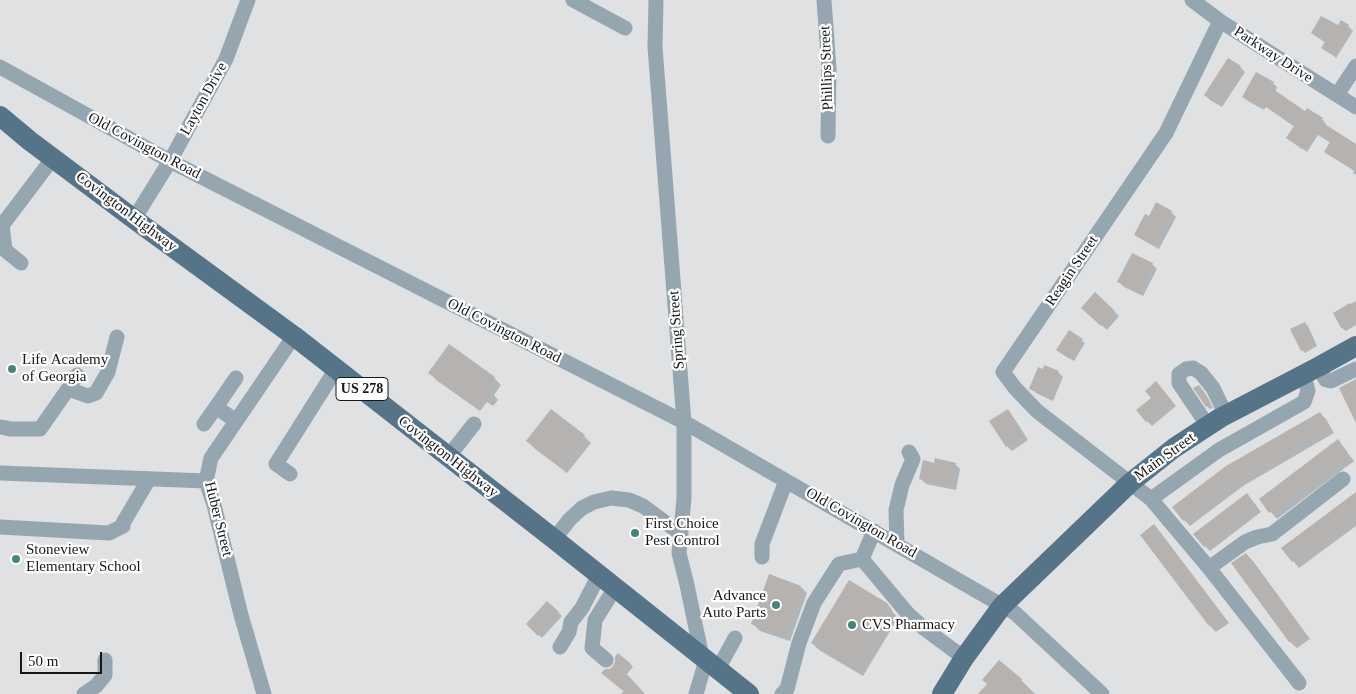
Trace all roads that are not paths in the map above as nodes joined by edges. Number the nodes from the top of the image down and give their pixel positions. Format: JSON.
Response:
{"nodes":[{"id":1,"x":248,"y":0,"type":"edge"},
{"id":2,"x":573,"y":0,"type":"edge"},
{"id":3,"x":656,"y":0,"type":"edge"},
{"id":4,"x":824,"y":0,"type":"edge"},
{"id":5,"x":1192,"y":0,"type":"edge"},
{"id":6,"x":1220,"y":21,"type":"junction"},
{"id":7,"x":625,"y":28,"type":"dead end"},
{"id":8,"x":1356,"y":66,"type":"edge"},
{"id":9,"x":0,"y":67,"type":"edge"},
{"id":10,"x":1337,"y":95,"type":"junction"},
{"id":11,"x":1356,"y":107,"type":"edge"},
{"id":12,"x":0,"y":116,"type":"edge"},
{"id":13,"x":828,"y":136,"type":"dead end"},
{"id":14,"x":53,"y":158,"type":"junction"},
{"id":15,"x":170,"y":161,"type":"junction"},
{"id":16,"x":134,"y":219,"type":"junction"},
{"id":17,"x":1,"y":226,"type":"edge"},
{"id":18,"x":21,"y":263,"type":"dead end"},
{"id":19,"x":294,"y":336,"type":"junction"},
{"id":20,"x":117,"y":337,"type":"dead end"},
{"id":21,"x":1354,"y":351,"type":"edge"},
{"id":22,"x":336,"y":369,"type":"junction"},
{"id":23,"x":1356,"y":369,"type":"edge"},
{"id":24,"x":1311,"y":371,"type":"junction"},
{"id":25,"x":77,"y":375,"type":"dead end"},
{"id":26,"x":236,"y":378,"type":"dead end"},
{"id":27,"x":68,"y":389,"type":"junction"},
{"id":28,"x":216,"y":407,"type":"junction"},
{"id":29,"x":1226,"y":415,"type":"junction"},
{"id":30,"x":236,"y":421,"type":"junction"},
{"id":31,"x":684,"y":422,"type":"junction"},
{"id":32,"x":204,"y":424,"type":"dead end"},
{"id":33,"x":474,"y":424,"type":"dead end"},
{"id":34,"x":1208,"y":426,"type":"junction"},
{"id":35,"x":0,"y":427,"type":"edge"},
{"id":36,"x":909,"y":452,"type":"dead end"},
{"id":37,"x":448,"y":457,"type":"junction"},
{"id":38,"x":0,"y":473,"type":"edge"},
{"id":39,"x":290,"y":474,"type":"dead end"},
{"id":40,"x":149,"y":479,"type":"junction"},
{"id":41,"x":1343,"y":479,"type":"dead end"},
{"id":42,"x":206,"y":481,"type":"junction"},
{"id":43,"x":786,"y":481,"type":"junction"},
{"id":44,"x":1130,"y":483,"type":"junction"},
{"id":45,"x":1151,"y":499,"type":"junction"},
{"id":46,"x":0,"y":527,"type":"edge"},
{"id":47,"x":874,"y":531,"type":"junction"},
{"id":48,"x":681,"y":534,"type":"junction"},
{"id":49,"x":554,"y":539,"type":"junction"},
{"id":50,"x":897,"y":544,"type":"junction"},
{"id":51,"x":762,"y":557,"type":"dead end"},
{"id":52,"x":862,"y":560,"type":"junction"},
{"id":53,"x":1209,"y":568,"type":"junction"},
{"id":54,"x":599,"y":575,"type":"junction"},
{"id":55,"x":615,"y":588,"type":"junction"},
{"id":56,"x":1002,"y":606,"type":"junction"},
{"id":57,"x":735,"y":638,"type":"dead end"},
{"id":58,"x":560,"y":647,"type":"dead end"},
{"id":59,"x":964,"y":658,"type":"junction"},
{"id":60,"x":105,"y":660,"type":"dead end"},
{"id":61,"x":606,"y":660,"type":"dead end"},
{"id":62,"x":709,"y":662,"type":"junction"},
{"id":63,"x":1299,"y":684,"type":"dead end"},
{"id":64,"x":84,"y":694,"type":"edge"},
{"id":65,"x":264,"y":694,"type":"edge"},
{"id":66,"x":696,"y":694,"type":"edge"},
{"id":67,"x":749,"y":694,"type":"edge"},
{"id":68,"x":782,"y":694,"type":"edge"},
{"id":69,"x":942,"y":694,"type":"edge"},
{"id":70,"x":1102,"y":694,"type":"edge"}],
"edges":[{"from":1,"to":15,"type":"street","name":"Layton Drive"},
{"from":2,"to":7,"type":"street"},
{"from":3,"to":31,"type":"street","name":"Spring Street"},
{"from":4,"to":13,"type":"street","name":"Phillips Street"},
{"from":5,"to":6,"type":"street","name":"Parkway Drive"},
{"from":6,"to":10,"type":"street","name":"Parkway Drive"},
{"from":6,"to":44,"type":"street","name":"Reagin Street"},
{"from":8,"to":10,"type":"street"},
{"from":9,"to":15,"type":"street","name":"Old Covington Road"},
{"from":10,"to":11,"type":"street","name":"Parkway Drive"},
{"from":12,"to":14,"type":"main road","name":"Covington Highway","number":"US 278"},
{"from":14,"to":16,"type":"main road","name":"Covington Highway","number":"US 278"},
{"from":14,"to":17,"type":"street"},
{"from":15,"to":16,"type":"street","name":"Layton Drive"},
{"from":15,"to":31,"type":"street","name":"Old Covington Road"},
{"from":16,"to":19,"type":"main road","name":"Covington Highway","number":"US 278"},
{"from":17,"to":18,"type":"street"},
{"from":19,"to":22,"type":"main road","name":"Covington Highway","number":"US 278"},
{"from":19,"to":30,"type":"street","name":"Huber Street"},
{"from":20,"to":27,"type":"street"},
{"from":21,"to":24,"type":"main road","name":"Main Street"},
{"from":22,"to":37,"type":"main road","name":"Covington Highway","number":"US 278"},
{"from":22,"to":39,"type":"street"},
{"from":23,"to":24,"type":"street"},
{"from":24,"to":29,"type":"main road","name":"Main Street"},
{"from":24,"to":45,"type":"street"},
{"from":25,"to":27,"type":"street"},
{"from":26,"to":28,"type":"street"},
{"from":27,"to":35,"type":"street"},
{"from":28,"to":30,"type":"street"},
{"from":28,"to":32,"type":"street"},
{"from":29,"to":34,"type":"main road","name":"Main Street"},
{"from":29,"to":34,"type":"street"},
{"from":30,"to":42,"type":"street","name":"Huber Street"},
{"from":31,"to":43,"type":"street","name":"Old Covington Road"},
{"from":31,"to":48,"type":"street","name":"Spring Street"},
{"from":33,"to":37,"type":"street"},
{"from":34,"to":44,"type":"main road","name":"Main Street"},
{"from":36,"to":50,"type":"street"},
{"from":37,"to":49,"type":"main road","name":"Covington Highway","number":"US 278"},
{"from":38,"to":40,"type":"street"},
{"from":40,"to":42,"type":"street"},
{"from":40,"to":46,"type":"street"},
{"from":41,"to":53,"type":"street"},
{"from":42,"to":65,"type":"street","name":"Huber Street"},
{"from":43,"to":47,"type":"street","name":"Old Covington Road"},
{"from":43,"to":51,"type":"street"},
{"from":44,"to":45,"type":"street"},
{"from":44,"to":56,"type":"main road","name":"Main Street"},
{"from":45,"to":53,"type":"street"},
{"from":47,"to":50,"type":"street","name":"Old Covington Road"},
{"from":47,"to":52,"type":"street"},
{"from":48,"to":49,"type":"street"},
{"from":48,"to":62,"type":"street","name":"Spring Street"},
{"from":49,"to":54,"type":"main road","name":"Covington Highway","number":"US 278"},
{"from":50,"to":56,"type":"street","name":"Old Covington Road"},
{"from":52,"to":59,"type":"street"},
{"from":52,"to":68,"type":"street"},
{"from":53,"to":63,"type":"street"},
{"from":54,"to":55,"type":"main road","name":"Covington Highway","number":"US 278"},
{"from":54,"to":58,"type":"street"},
{"from":55,"to":61,"type":"street"},
{"from":55,"to":62,"type":"main road","name":"Covington Highway","number":"US 278"},
{"from":56,"to":59,"type":"main road","name":"Main Street"},
{"from":56,"to":70,"type":"street","name":"Old Covington Road"},
{"from":57,"to":62,"type":"street"},
{"from":59,"to":69,"type":"main road","name":"Main Street"},
{"from":60,"to":64,"type":"street"},
{"from":62,"to":66,"type":"street"},
{"from":62,"to":67,"type":"main road","name":"Covington Highway","number":"US 278"}]}
